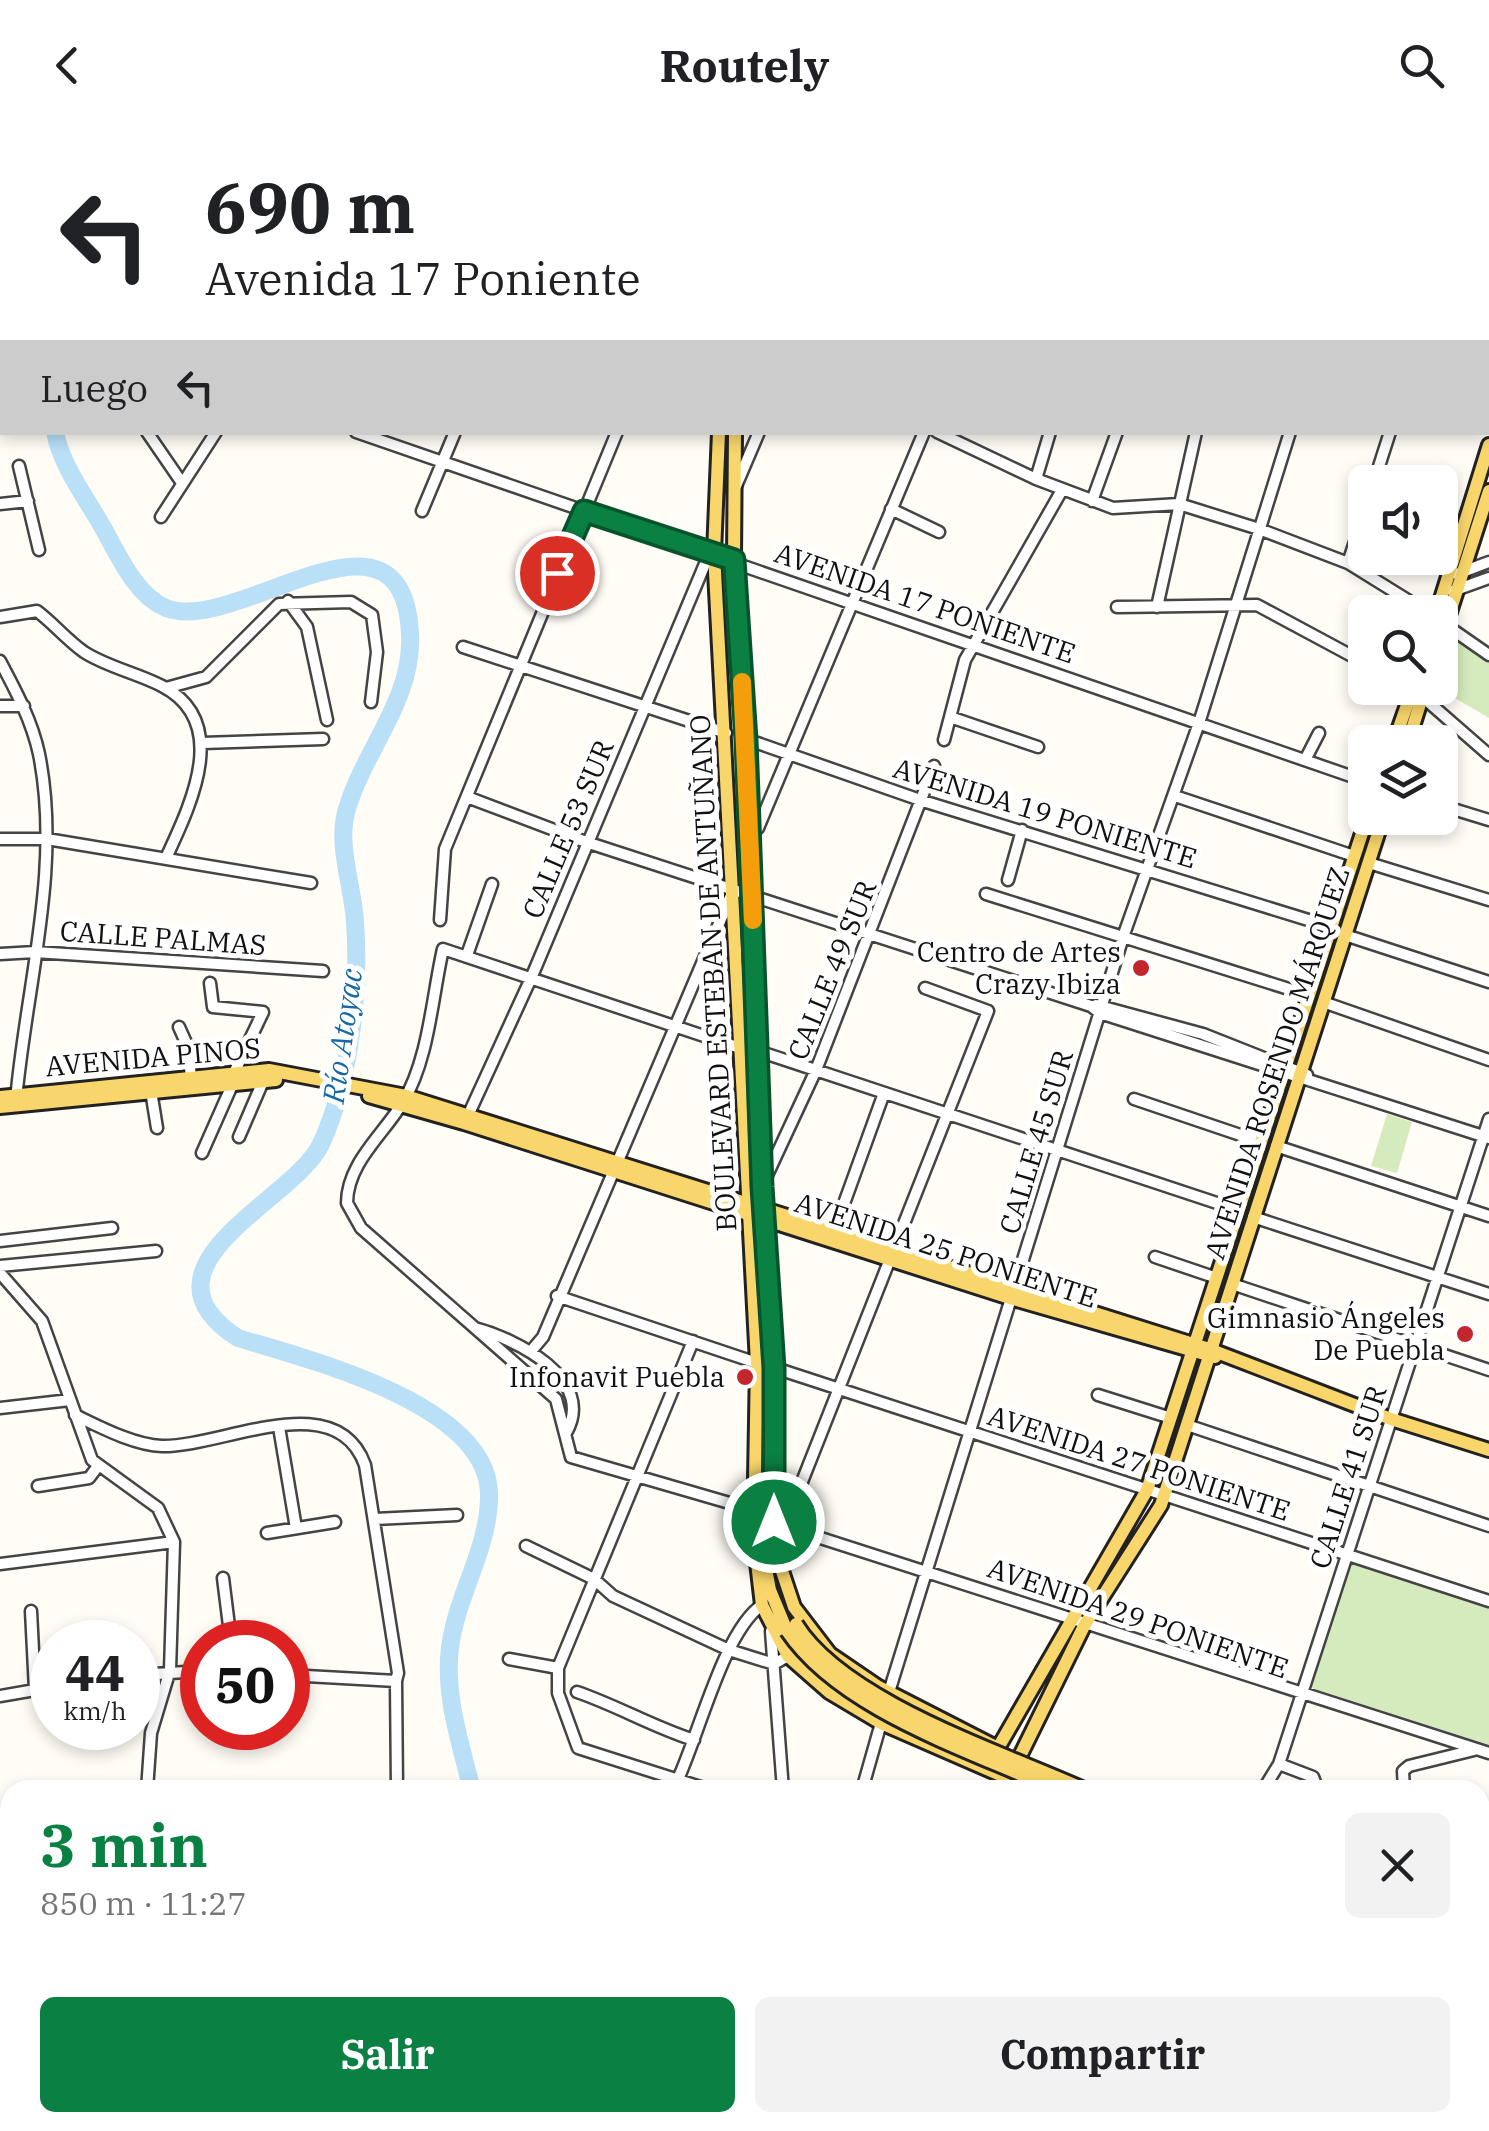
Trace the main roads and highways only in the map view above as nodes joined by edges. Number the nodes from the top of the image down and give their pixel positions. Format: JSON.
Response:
{"nodes":[{"id":1,"x":718,"y":435,"type":"edge"},
{"id":2,"x":735,"y":435,"type":"edge"},
{"id":3,"x":1489,"y":446,"type":"edge"},
{"id":4,"x":1489,"y":491,"type":"edge"},
{"id":5,"x":1453,"y":584,"type":"junction"},
{"id":6,"x":1443,"y":595,"type":"edge"},
{"id":7,"x":1450,"y":595,"type":"edge"},
{"id":8,"x":1361,"y":835,"type":"edge"},
{"id":9,"x":1378,"y":835,"type":"edge"},
{"id":10,"x":234,"y":1078,"type":"junction"},
{"id":11,"x":312,"y":1080,"type":"junction"},
{"id":12,"x":368,"y":1092,"type":"joint"},
{"id":13,"x":0,"y":1097,"type":"edge"},
{"id":14,"x":16,"y":1100,"type":"junction"},
{"id":15,"x":0,"y":1107,"type":"edge"},
{"id":16,"x":749,"y":1206,"type":"junction"},
{"id":17,"x":764,"y":1211,"type":"junction"},
{"id":18,"x":1190,"y":1348,"type":"junction"},
{"id":19,"x":1208,"y":1353,"type":"junction"},
{"id":20,"x":1489,"y":1450,"type":"edge"},
{"id":21,"x":756,"y":1511,"type":"junction"},
{"id":22,"x":777,"y":1556,"type":"junction"},
{"id":23,"x":1077,"y":1623,"type":"junction"},
{"id":24,"x":791,"y":1628,"type":"junction"},
{"id":25,"x":1026,"y":1735,"type":"junction"},
{"id":26,"x":998,"y":1748,"type":"junction"},
{"id":27,"x":1019,"y":1758,"type":"junction"},
{"id":28,"x":1048,"y":1771,"type":"junction"},
{"id":29,"x":1014,"y":1780,"type":"edge"},
{"id":30,"x":1026,"y":1780,"type":"edge"},
{"id":31,"x":1029,"y":1780,"type":"edge"},
{"id":32,"x":1035,"y":1780,"type":"edge"},
{"id":33,"x":1040,"y":1780,"type":"edge"},
{"id":34,"x":1064,"y":1780,"type":"edge"},
{"id":35,"x":1070,"y":1780,"type":"edge"}],
"edges":[{"from":1,"to":16,"type":"main road","name":"BOULEVARD ESTEBAN DE ANTUÑANO"},
{"from":2,"to":17,"type":"main road","name":"BOULEVARD ESTEBAN DE ANTUÑANO"},
{"from":3,"to":5,"type":"main road"},
{"from":4,"to":5,"type":"main road"},
{"from":5,"to":6,"type":"main road"},
{"from":5,"to":7,"type":"main road"},
{"from":8,"to":18,"type":"main road","name":"AVENIDA ROSENDO MÁRQUEZ"},
{"from":9,"to":19,"type":"main road","name":"AVENIDA ROSENDO MÁRQUEZ"},
{"from":10,"to":11,"type":"main road","name":"AVENIDA PINOS"},
{"from":10,"to":11,"type":"main road","name":"AVENIDA PINOS"},
{"from":10,"to":14,"type":"main road","name":"AVENIDA PINOS"},
{"from":10,"to":14,"type":"main road","name":"AVENIDA PINOS"},
{"from":11,"to":12,"type":"main road","name":"AVENIDA PINOS"},
{"from":12,"to":16,"type":"main road","name":"AVENIDA 25 PONIENTE"},
{"from":13,"to":14,"type":"main road","name":"AVENIDA PINOS"},
{"from":14,"to":15,"type":"main road","name":"AVENIDA PINOS"},
{"from":16,"to":17,"type":"main road","name":"AVENIDA 25 PONIENTE"},
{"from":16,"to":21,"type":"main road","name":"BOULEVARD ESTEBAN DE ANTUÑANO"},
{"from":17,"to":18,"type":"main road","name":"AVENIDA 25 PONIENTE"},
{"from":17,"to":22,"type":"main road","name":"BOULEVARD ESTEBAN DE ANTUÑANO"},
{"from":18,"to":19,"type":"main road","name":"AVENIDA 25 PONIENTE"},
{"from":18,"to":23,"type":"main road","name":"AVENIDA ROSENDO MÁRQUEZ"},
{"from":19,"to":20,"type":"main road","name":"AVENIDA 25 PONIENTE"},
{"from":19,"to":23,"type":"main road","name":"AVENIDA ROSENDO MÁRQUEZ"},
{"from":21,"to":24,"type":"main road"},
{"from":21,"to":29,"type":"main road"},
{"from":22,"to":24,"type":"main road"},
{"from":22,"to":26,"type":"main road"},
{"from":23,"to":25,"type":"main road","name":"AVENIDA ROSENDO MÁRQUEZ"},
{"from":23,"to":26,"type":"main road","name":"AVENIDA ROSENDO MÁRQUEZ"},
{"from":24,"to":32,"type":"main road","bridge":true},
{"from":24,"to":34,"type":"main road","bridge":true},
{"from":25,"to":27,"type":"main road","name":"AVENIDA ROSENDO MÁRQUEZ"},
{"from":25,"to":28,"type":"main road"},
{"from":26,"to":27,"type":"main road"},
{"from":26,"to":30,"type":"main road"},
{"from":27,"to":28,"type":"main road"},
{"from":27,"to":31,"type":"main road"},
{"from":28,"to":33,"type":"main road"},
{"from":28,"to":35,"type":"main road"}]}
